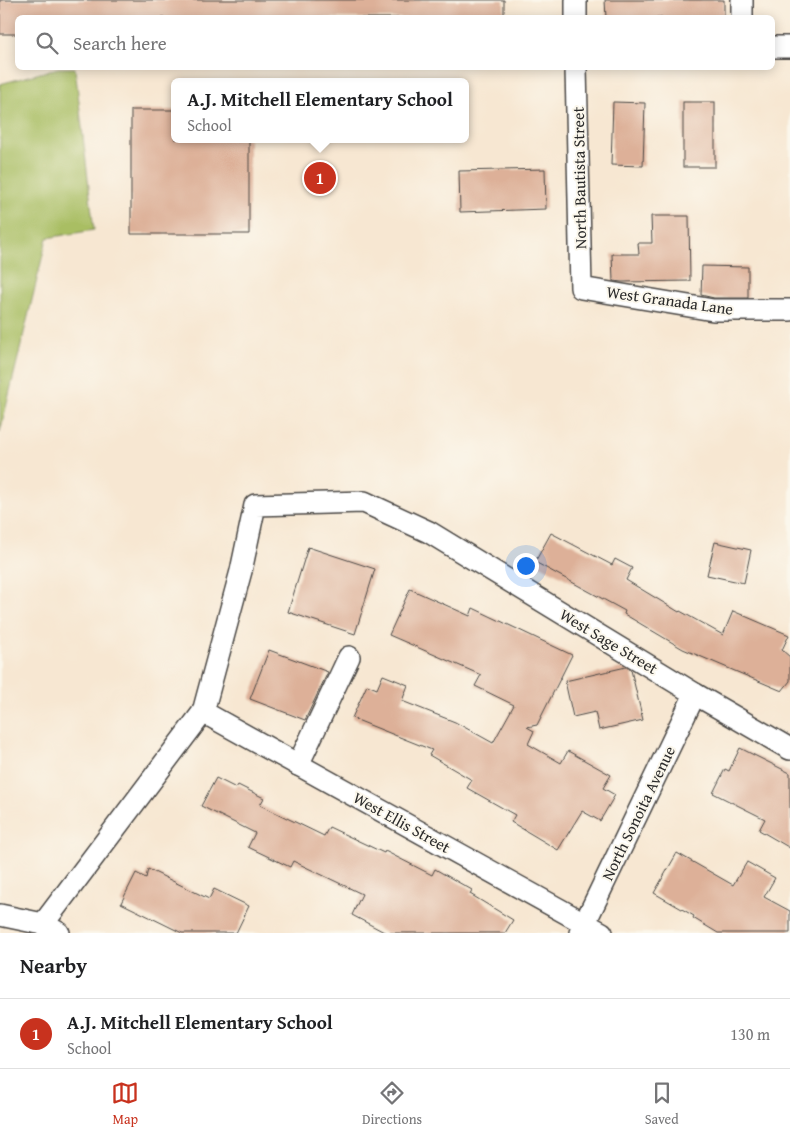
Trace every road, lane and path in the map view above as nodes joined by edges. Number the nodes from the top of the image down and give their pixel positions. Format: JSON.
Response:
{"nodes":[{"id":1,"x":576,"y":0,"type":"edge"},
{"id":2,"x":742,"y":0,"type":"edge"},
{"id":3,"x":576,"y":15,"type":"edge"},
{"id":4,"x":742,"y":15,"type":"edge"},
{"id":5,"x":775,"y":47,"type":"edge"},
{"id":6,"x":790,"y":47,"type":"edge"},
{"id":7,"x":576,"y":70,"type":"edge"},
{"id":8,"x":581,"y":288,"type":"joint"},
{"id":9,"x":790,"y":310,"type":"edge"},
{"id":10,"x":349,"y":657,"type":"dead end"},
{"id":11,"x":695,"y":694,"type":"junction"},
{"id":12,"x":203,"y":712,"type":"junction"},
{"id":13,"x":790,"y":749,"type":"edge"},
{"id":14,"x":298,"y":764,"type":"junction"},
{"id":15,"x":0,"y":915,"type":"edge"},
{"id":16,"x":51,"y":928,"type":"edge"},
{"id":17,"x":589,"y":930,"type":"edge"}],
"edges":[{"from":1,"to":3,"type":"street"},
{"from":2,"to":4,"type":"street"},
{"from":5,"to":6,"type":"street"},
{"from":7,"to":8,"type":"street","name":"North Bautista Street"},
{"from":8,"to":9,"type":"street","name":"West Granada Lane"},
{"from":10,"to":14,"type":"street"},
{"from":11,"to":12,"type":"street","name":"West Sage Street"},
{"from":11,"to":13,"type":"street","name":"West Sage Street"},
{"from":11,"to":17,"type":"street","name":"North Sonoita Avenue"},
{"from":12,"to":14,"type":"street","name":"West Ellis Street"},
{"from":12,"to":16,"type":"street"},
{"from":14,"to":17,"type":"street","name":"West Ellis Street"},
{"from":15,"to":16,"type":"street"}]}
